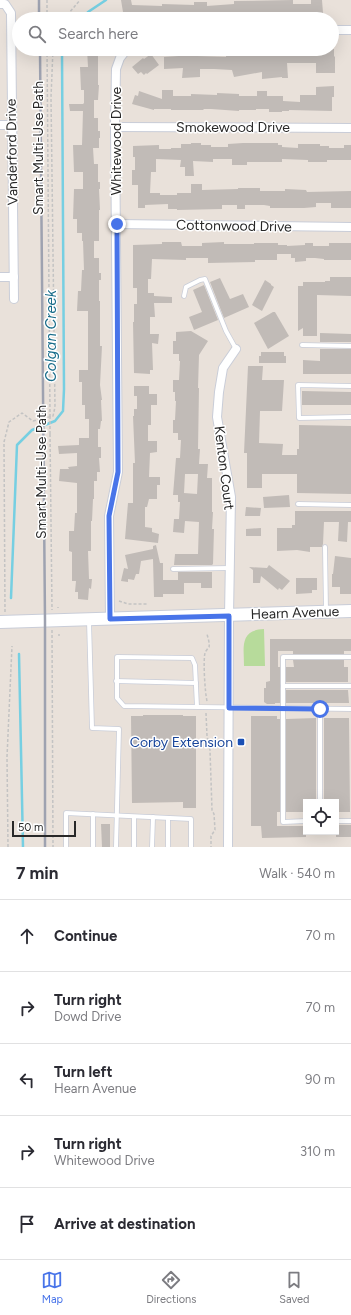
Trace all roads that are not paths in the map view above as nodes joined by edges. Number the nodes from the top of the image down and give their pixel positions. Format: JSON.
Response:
{"nodes":[{"id":1,"x":4,"y":5,"type":"edge"},
{"id":2,"x":339,"y":30,"type":"edge"},
{"id":3,"x":351,"y":30,"type":"edge"},
{"id":4,"x":122,"y":56,"type":"edge"},
{"id":5,"x":12,"y":124,"type":"junction"},
{"id":6,"x":0,"y":125,"type":"edge"},
{"id":7,"x":115,"y":126,"type":"junction"},
{"id":8,"x":351,"y":128,"type":"edge"},
{"id":9,"x":117,"y":224,"type":"junction"},
{"id":10,"x":351,"y":227,"type":"edge"},
{"id":11,"x":0,"y":277,"type":"edge"},
{"id":12,"x":14,"y":277,"type":"junction"},
{"id":13,"x":184,"y":296,"type":"dead end"},
{"id":14,"x":14,"y":300,"type":"dead end"},
{"id":15,"x":302,"y":346,"type":"dead end"},
{"id":16,"x":351,"y":346,"type":"edge"},
{"id":17,"x":236,"y":349,"type":"joint"},
{"id":18,"x":351,"y":386,"type":"edge"},
{"id":19,"x":351,"y":417,"type":"edge"},
{"id":20,"x":298,"y":504,"type":"dead end"},
{"id":21,"x":351,"y":504,"type":"edge"},
{"id":22,"x":325,"y":547,"type":"dead end"},
{"id":23,"x":230,"y":568,"type":"junction"},
{"id":24,"x":173,"y":569,"type":"dead end"},
{"id":25,"x":326,"y":612,"type":"junction"},
{"id":26,"x":351,"y":612,"type":"edge"},
{"id":27,"x":229,"y":616,"type":"junction"},
{"id":28,"x":110,"y":619,"type":"junction"},
{"id":29,"x":89,"y":620,"type":"junction"},
{"id":30,"x":3,"y":622,"type":"edge"},
{"id":31,"x":351,"y":657,"type":"edge"},
{"id":32,"x":116,"y":681,"type":"junction"},
{"id":33,"x":196,"y":683,"type":"junction"},
{"id":34,"x":283,"y":686,"type":"junction"},
{"id":35,"x":351,"y":686,"type":"edge"},
{"id":36,"x":197,"y":707,"type":"junction"},
{"id":37,"x":229,"y":708,"type":"junction"},
{"id":38,"x":283,"y":709,"type":"junction"},
{"id":39,"x":320,"y":709,"type":"junction"},
{"id":40,"x":351,"y":709,"type":"edge"},
{"id":41,"x":320,"y":799,"type":"edge"},
{"id":42,"x":93,"y":814,"type":"junction"},
{"id":43,"x":117,"y":816,"type":"junction"},
{"id":44,"x":134,"y":816,"type":"junction"},
{"id":45,"x":153,"y":817,"type":"junction"},
{"id":46,"x":168,"y":818,"type":"junction"},
{"id":47,"x":303,"y":821,"type":"edge"},
{"id":48,"x":339,"y":821,"type":"edge"},
{"id":49,"x":351,"y":821,"type":"edge"},
{"id":50,"x":66,"y":847,"type":"edge"},
{"id":51,"x":93,"y":847,"type":"edge"},
{"id":52,"x":116,"y":847,"type":"edge"},
{"id":53,"x":134,"y":847,"type":"edge"},
{"id":54,"x":152,"y":847,"type":"edge"},
{"id":55,"x":168,"y":847,"type":"edge"},
{"id":56,"x":191,"y":847,"type":"edge"},
{"id":57,"x":228,"y":847,"type":"edge"}],
"edges":[{"from":1,"to":5,"type":"street","name":"Vanderford Drive"},
{"from":2,"to":3,"type":"street"},
{"from":4,"to":7,"type":"street","name":"Whitewood Drive"},
{"from":5,"to":6,"type":"street"},
{"from":5,"to":12,"type":"street","name":"Vanderford Drive"},
{"from":7,"to":8,"type":"street","name":"Smokewood Drive"},
{"from":7,"to":9,"type":"street","name":"Whitewood Drive"},
{"from":9,"to":10,"type":"street","name":"Cottonwood Drive"},
{"from":9,"to":28,"type":"street","name":"Whitewood Drive"},
{"from":11,"to":12,"type":"street"},
{"from":12,"to":14,"type":"street","name":"Vanderford Drive"},
{"from":13,"to":17,"type":"lane"},
{"from":15,"to":16,"type":"lane"},
{"from":17,"to":23,"type":"street","name":"Kenton Court"},
{"from":18,"to":19,"type":"lane"},
{"from":20,"to":21,"type":"lane"},
{"from":22,"to":25,"type":"lane"},
{"from":23,"to":24,"type":"lane"},
{"from":23,"to":27,"type":"street","name":"Kenton Court"},
{"from":25,"to":26,"type":"main road","name":"Hearn Avenue"},
{"from":25,"to":27,"type":"main road","name":"Hearn Avenue"},
{"from":27,"to":28,"type":"main road","name":"Hearn Avenue"},
{"from":27,"to":37,"type":"street","name":"Kenton Court"},
{"from":28,"to":29,"type":"main road","name":"Hearn Avenue"},
{"from":29,"to":30,"type":"main road","name":"Hearn Avenue"},
{"from":29,"to":43,"type":"lane"},
{"from":31,"to":34,"type":"lane"},
{"from":32,"to":33,"type":"lane"},
{"from":32,"to":33,"type":"lane"},
{"from":32,"to":36,"type":"lane"},
{"from":33,"to":36,"type":"lane"},
{"from":34,"to":35,"type":"lane"},
{"from":34,"to":38,"type":"lane"},
{"from":36,"to":37,"type":"lane"},
{"from":37,"to":38,"type":"lane"},
{"from":37,"to":57,"type":"street","name":"Kenton Court"},
{"from":38,"to":39,"type":"lane"},
{"from":38,"to":47,"type":"lane"},
{"from":39,"to":40,"type":"lane"},
{"from":39,"to":41,"type":"lane"},
{"from":42,"to":43,"type":"lane"},
{"from":42,"to":50,"type":"lane"},
{"from":42,"to":51,"type":"lane"},
{"from":43,"to":44,"type":"lane"},
{"from":43,"to":52,"type":"lane"},
{"from":44,"to":45,"type":"lane"},
{"from":44,"to":53,"type":"lane"},
{"from":45,"to":46,"type":"lane"},
{"from":45,"to":54,"type":"lane"},
{"from":46,"to":55,"type":"lane"},
{"from":46,"to":56,"type":"lane"},
{"from":48,"to":49,"type":"lane"}]}
